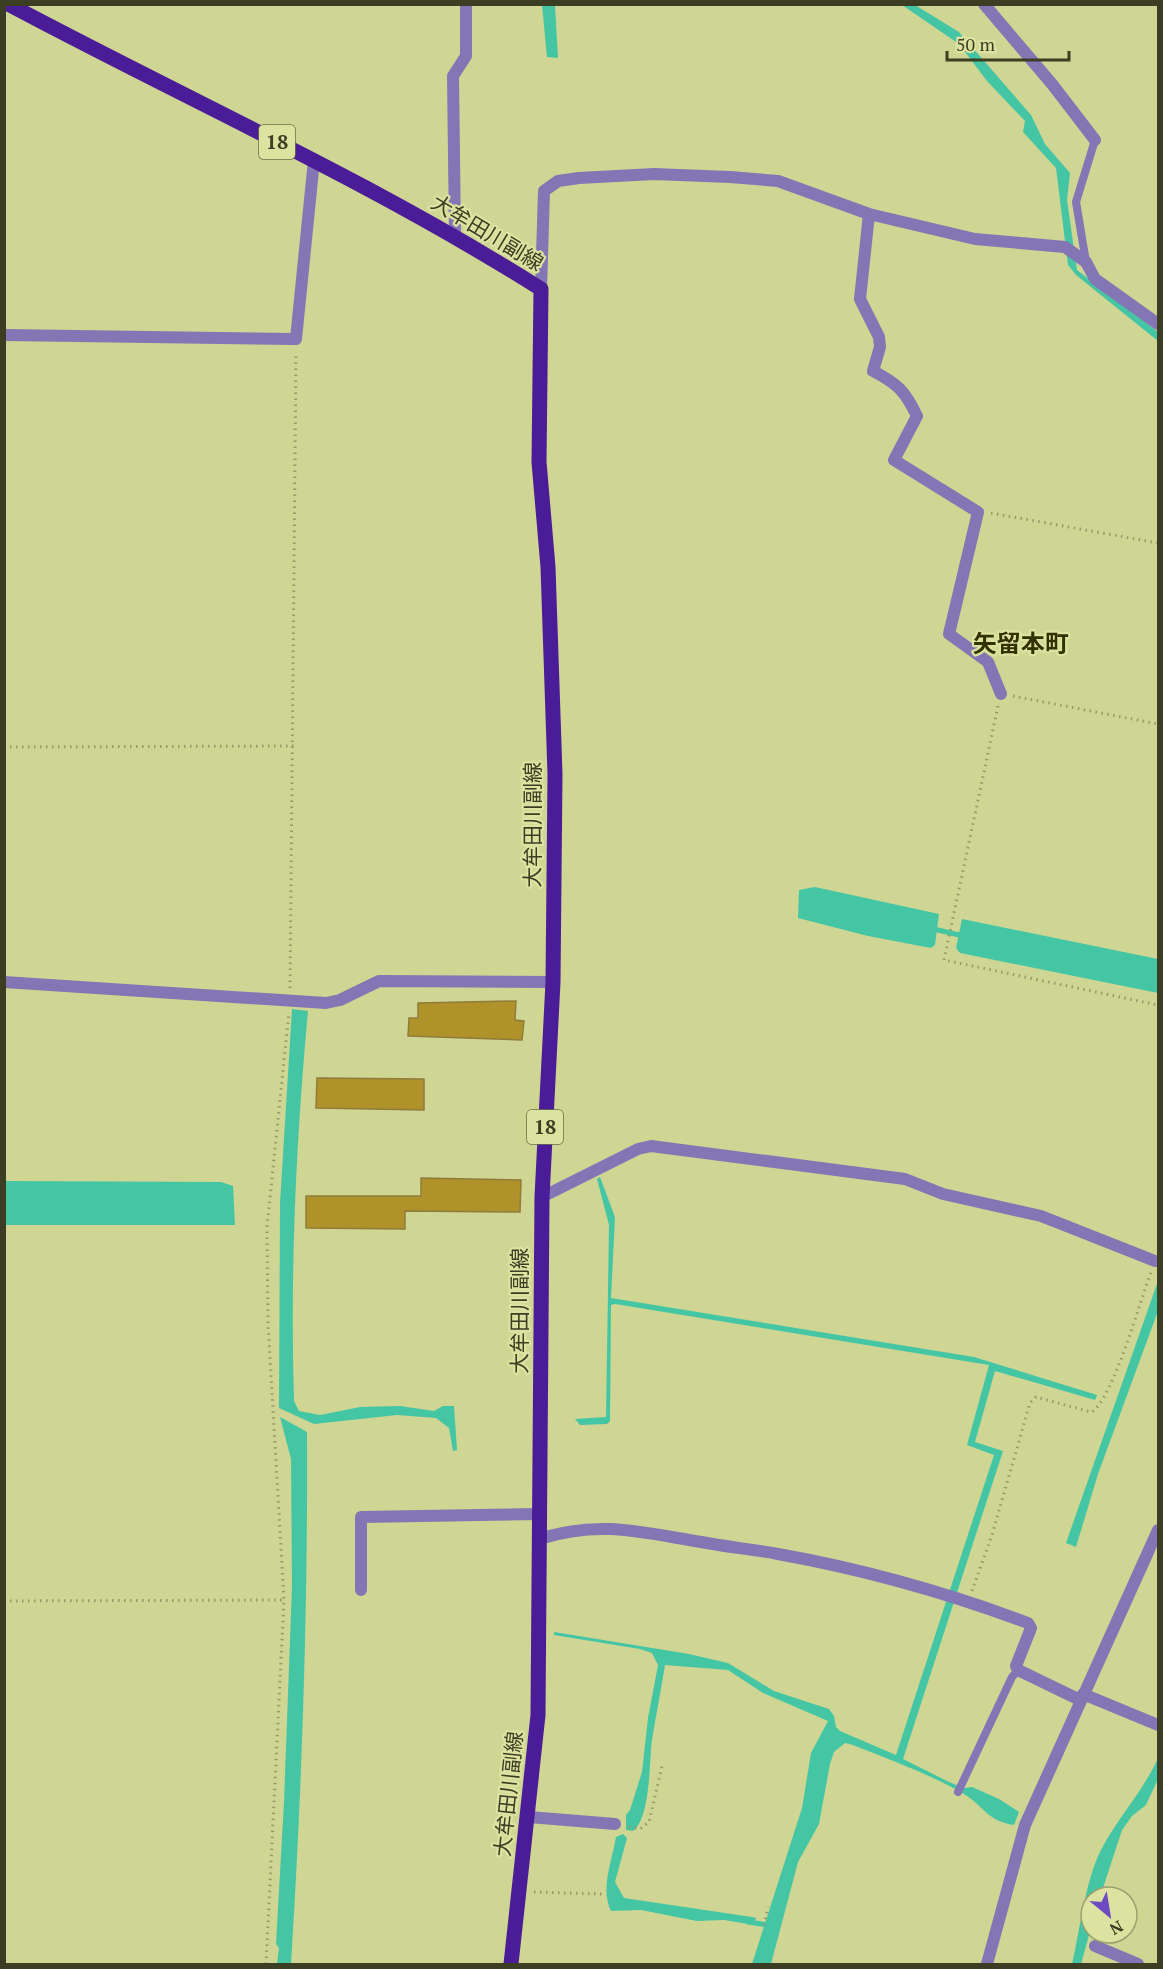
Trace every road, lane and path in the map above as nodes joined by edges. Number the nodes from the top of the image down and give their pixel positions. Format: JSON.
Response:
{"nodes":[{"id":1,"x":8,"y":4,"type":"edge"},
{"id":2,"x":466,"y":4,"type":"edge"},
{"id":3,"x":984,"y":4,"type":"edge"},
{"id":4,"x":1095,"y":140,"type":"joint"},
{"id":5,"x":314,"y":160,"type":"junction"},
{"id":6,"x":869,"y":214,"type":"junction"},
{"id":7,"x":455,"y":236,"type":"junction"},
{"id":8,"x":1086,"y":262,"type":"junction"},
{"id":9,"x":541,"y":289,"type":"junction"},
{"id":10,"x":1158,"y":324,"type":"edge"},
{"id":11,"x":4,"y":335,"type":"edge"},
{"id":12,"x":296,"y":339,"type":"junction"},
{"id":13,"x":978,"y":512,"type":"junction"},
{"id":14,"x":1158,"y":543,"type":"edge"},
{"id":15,"x":1001,"y":694,"type":"junction"},
{"id":16,"x":1158,"y":724,"type":"edge"},
{"id":17,"x":294,"y":746,"type":"junction"},
{"id":18,"x":4,"y":747,"type":"edge"},
{"id":19,"x":4,"y":982,"type":"edge"},
{"id":20,"x":553,"y":982,"type":"junction"},
{"id":21,"x":290,"y":1001,"type":"junction"},
{"id":22,"x":1158,"y":1005,"type":"edge"},
{"id":23,"x":542,"y":1197,"type":"junction"},
{"id":24,"x":1155,"y":1261,"type":"joint"},
{"id":25,"x":540,"y":1514,"type":"junction"},
{"id":26,"x":1158,"y":1530,"type":"edge"},
{"id":27,"x":539,"y":1539,"type":"junction"},
{"id":28,"x":361,"y":1590,"type":"dead end"},
{"id":29,"x":284,"y":1600,"type":"junction"},
{"id":30,"x":4,"y":1601,"type":"edge"},
{"id":31,"x":965,"y":1603,"type":"junction"},
{"id":32,"x":1017,"y":1670,"type":"junction"},
{"id":33,"x":1081,"y":1697,"type":"junction"},
{"id":34,"x":1158,"y":1725,"type":"edge"},
{"id":35,"x":662,"y":1767,"type":"dead end"},
{"id":36,"x":957,"y":1792,"type":"dead end"},
{"id":37,"x":529,"y":1817,"type":"junction"},
{"id":38,"x":615,"y":1824,"type":"joint"},
{"id":39,"x":520,"y":1892,"type":"junction"},
{"id":40,"x":602,"y":1893,"type":"dead end"},
{"id":41,"x":768,"y":1907,"type":"dead end"},
{"id":42,"x":764,"y":1925,"type":"dead end"},
{"id":43,"x":1095,"y":1946,"type":"dead end"},
{"id":44,"x":266,"y":1965,"type":"edge"},
{"id":45,"x":511,"y":1965,"type":"edge"},
{"id":46,"x":987,"y":1965,"type":"edge"},
{"id":47,"x":1138,"y":1965,"type":"edge"}],
"edges":[{"from":1,"to":5,"type":"main road","name":"大牟田川副線","number":"18"},
{"from":2,"to":7,"type":"street"},
{"from":3,"to":4,"type":"street"},
{"from":4,"to":8,"type":"lane"},
{"from":5,"to":7,"type":"main road","name":"大牟田川副線","number":"18"},
{"from":5,"to":12,"type":"street"},
{"from":6,"to":8,"type":"street"},
{"from":6,"to":9,"type":"street"},
{"from":6,"to":13,"type":"street"},
{"from":7,"to":9,"type":"main road","name":"大牟田川副線","number":"18"},
{"from":8,"to":10,"type":"street"},
{"from":9,"to":20,"type":"main road","name":"大牟田川副線","number":"18"},
{"from":11,"to":12,"type":"street"},
{"from":12,"to":17,"type":"path"},
{"from":13,"to":14,"type":"path"},
{"from":13,"to":15,"type":"street"},
{"from":15,"to":16,"type":"path"},
{"from":15,"to":22,"type":"path"},
{"from":17,"to":18,"type":"path"},
{"from":17,"to":21,"type":"path"},
{"from":19,"to":21,"type":"street"},
{"from":20,"to":21,"type":"street"},
{"from":20,"to":23,"type":"main road","name":"大牟田川副線","number":"18"},
{"from":21,"to":29,"type":"path"},
{"from":23,"to":24,"type":"street"},
{"from":23,"to":25,"type":"main road","name":"大牟田川副線","number":"18"},
{"from":24,"to":31,"type":"path"},
{"from":25,"to":27,"type":"main road","name":"大牟田川副線","number":"18"},
{"from":25,"to":28,"type":"street"},
{"from":26,"to":33,"type":"street"},
{"from":27,"to":31,"type":"street"},
{"from":27,"to":37,"type":"main road","name":"大牟田川副線","number":"18"},
{"from":29,"to":30,"type":"path"},
{"from":29,"to":44,"type":"path"},
{"from":31,"to":32,"type":"street"},
{"from":32,"to":33,"type":"street"},
{"from":32,"to":36,"type":"lane"},
{"from":33,"to":34,"type":"street"},
{"from":33,"to":46,"type":"street"},
{"from":35,"to":38,"type":"path"},
{"from":37,"to":38,"type":"street"},
{"from":37,"to":39,"type":"main road","name":"大牟田川副線","number":"18"},
{"from":39,"to":40,"type":"path"},
{"from":39,"to":45,"type":"main road","name":"大牟田川副線","number":"18"},
{"from":41,"to":42,"type":"path"},
{"from":43,"to":47,"type":"street"}]}
